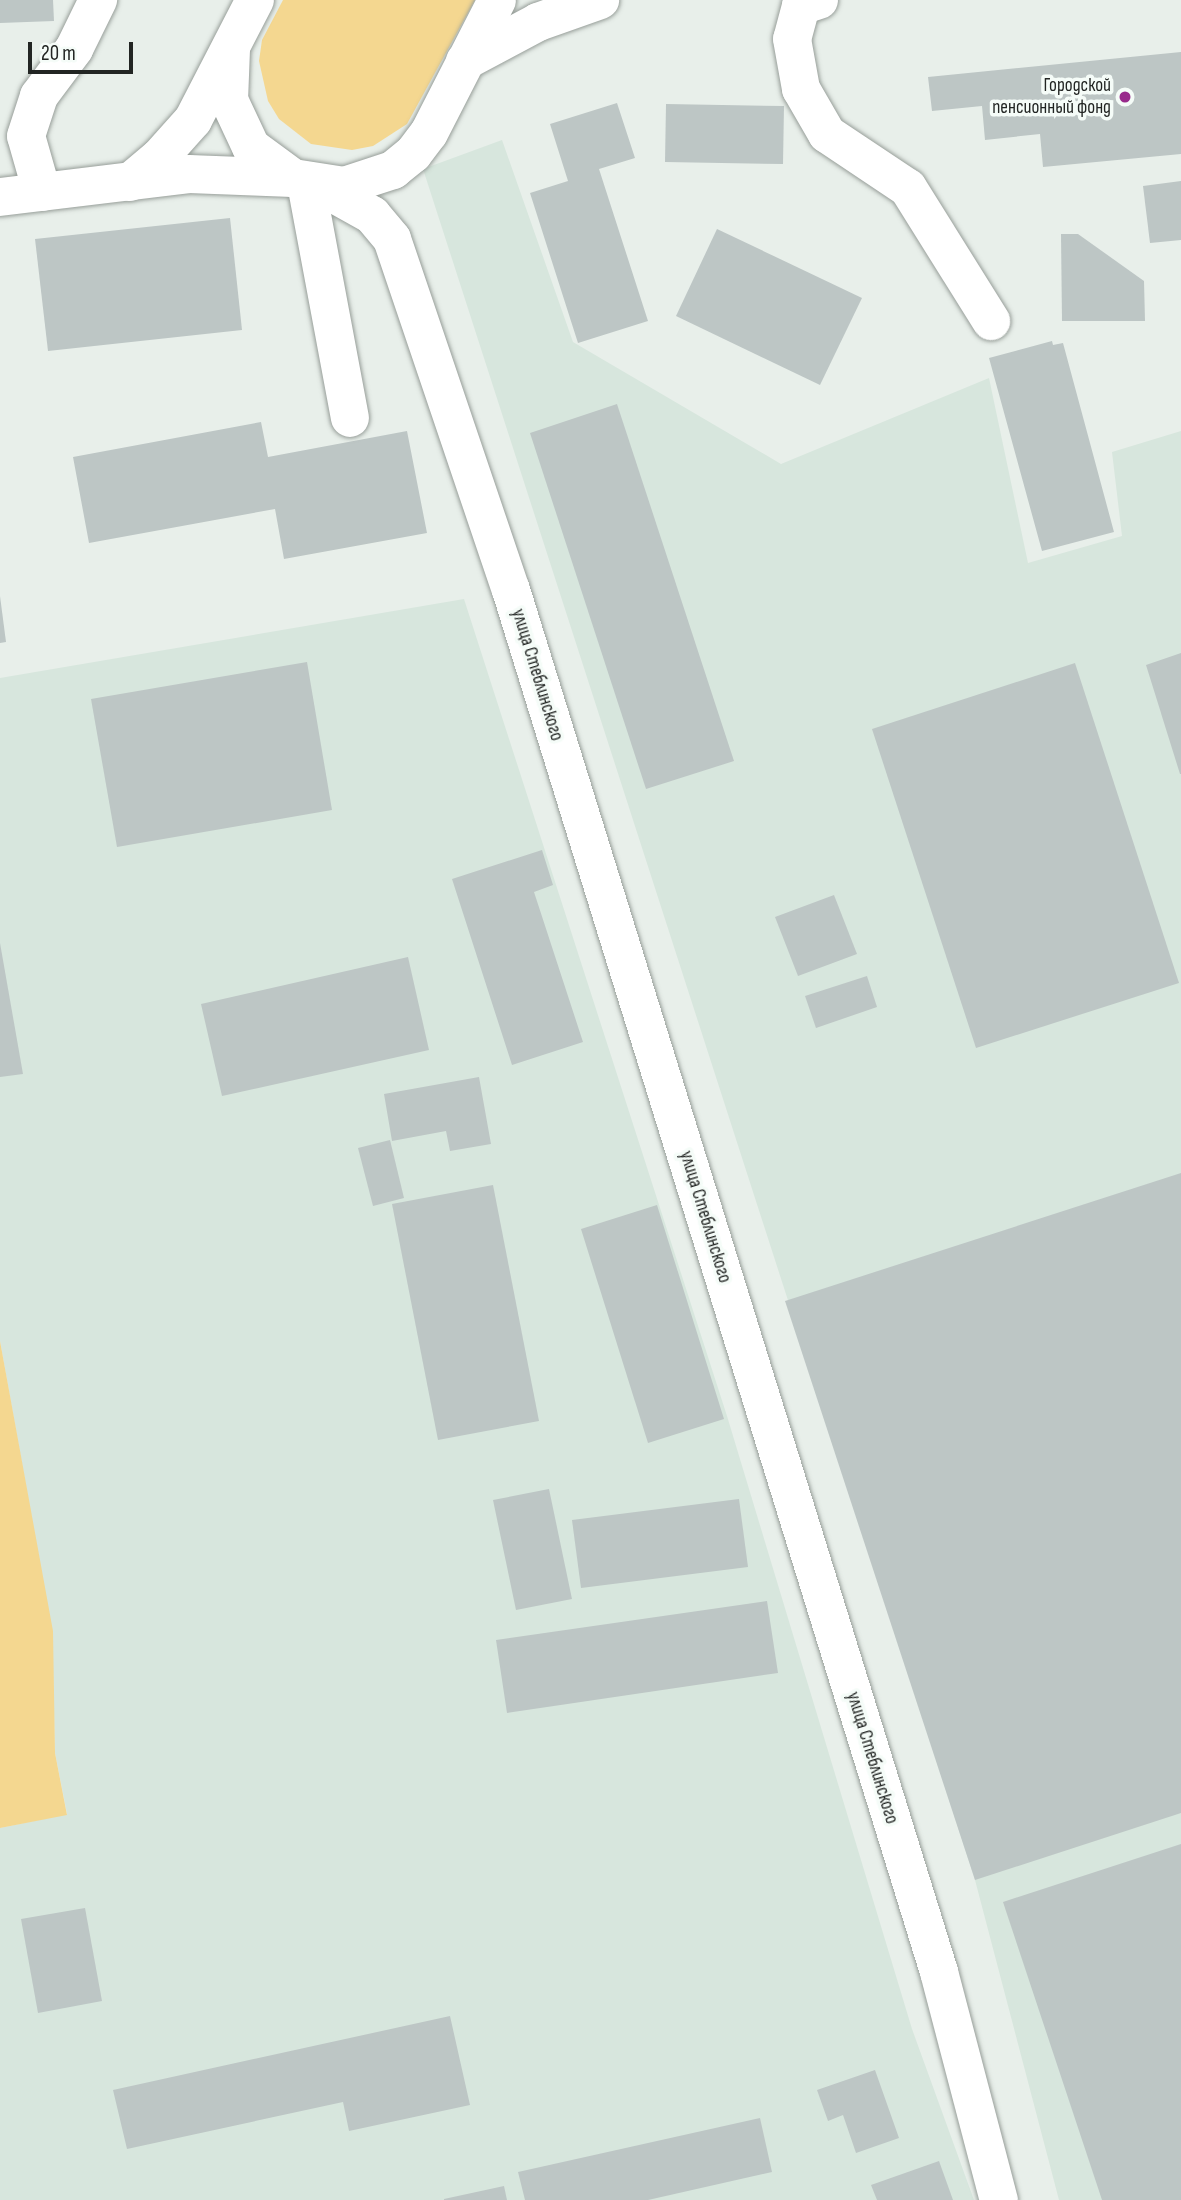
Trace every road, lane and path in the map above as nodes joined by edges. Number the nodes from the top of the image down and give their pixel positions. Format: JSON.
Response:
{"nodes":[{"id":1,"x":98,"y":0,"type":"edge"},
{"id":2,"x":255,"y":0,"type":"edge"},
{"id":3,"x":496,"y":0,"type":"edge"},
{"id":4,"x":600,"y":0,"type":"edge"},
{"id":5,"x":819,"y":0,"type":"edge"},
{"id":6,"x":231,"y":48,"type":"junction"},
{"id":7,"x":465,"y":61,"type":"junction"},
{"id":8,"x":429,"y":133,"type":"junction"},
{"id":9,"x":130,"y":182,"type":"junction"},
{"id":10,"x":305,"y":182,"type":"junction"},
{"id":11,"x":42,"y":192,"type":"junction"},
{"id":12,"x":0,"y":197,"type":"edge"},
{"id":13,"x":393,"y":239,"type":"junction"},
{"id":14,"x":991,"y":321,"type":"dead end"},
{"id":15,"x":350,"y":418,"type":"dead end"},
{"id":16,"x":999,"y":2200,"type":"edge"}],
"edges":[{"from":1,"to":11,"type":"street"},
{"from":2,"to":6,"type":"street"},
{"from":3,"to":7,"type":"street"},
{"from":4,"to":7,"type":"street"},
{"from":5,"to":14,"type":"street"},
{"from":6,"to":9,"type":"street"},
{"from":6,"to":10,"type":"street"},
{"from":7,"to":8,"type":"street"},
{"from":8,"to":10,"type":"street"},
{"from":8,"to":13,"type":"street"},
{"from":9,"to":10,"type":"street"},
{"from":9,"to":11,"type":"street"},
{"from":10,"to":13,"type":"street"},
{"from":10,"to":15,"type":"street"},
{"from":11,"to":12,"type":"street"},
{"from":13,"to":16,"type":"street","name":"улица Стеблинского"}]}
